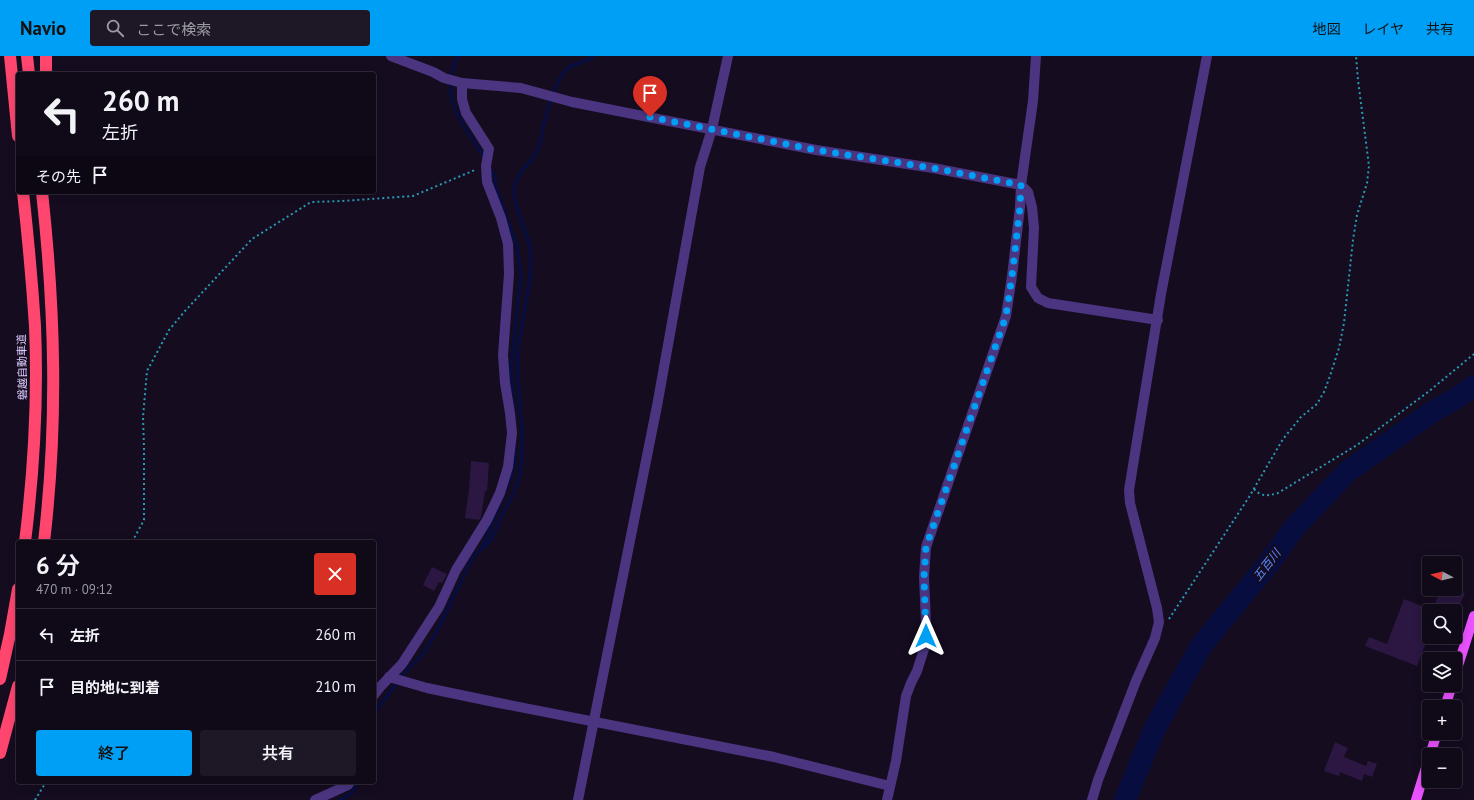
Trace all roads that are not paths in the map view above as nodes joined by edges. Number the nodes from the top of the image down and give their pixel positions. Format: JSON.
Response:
{"nodes":[{"id":1,"x":10,"y":56,"type":"edge"},
{"id":2,"x":27,"y":56,"type":"edge"},
{"id":3,"x":46,"y":56,"type":"edge"},
{"id":4,"x":391,"y":56,"type":"edge"},
{"id":5,"x":728,"y":56,"type":"edge"},
{"id":6,"x":1036,"y":56,"type":"edge"},
{"id":7,"x":1207,"y":56,"type":"edge"},
{"id":8,"x":29,"y":72,"type":"edge"},
{"id":9,"x":46,"y":72,"type":"edge"},
{"id":10,"x":462,"y":84,"type":"junction"},
{"id":11,"x":16,"y":116,"type":"edge"},
{"id":12,"x":712,"y":129,"type":"junction"},
{"id":13,"x":1021,"y":185,"type":"junction"},
{"id":14,"x":23,"y":194,"type":"edge"},
{"id":15,"x":42,"y":194,"type":"edge"},
{"id":16,"x":49,"y":194,"type":"edge"},
{"id":17,"x":48,"y":249,"type":"junction"},
{"id":18,"x":1158,"y":320,"type":"junction"},
{"id":19,"x":25,"y":540,"type":"edge"},
{"id":20,"x":44,"y":540,"type":"edge"},
{"id":21,"x":16,"y":600,"type":"edge"},
{"id":22,"x":1474,"y":616,"type":"edge"},
{"id":23,"x":1462,"y":653,"type":"edge"},
{"id":24,"x":389,"y":677,"type":"junction"},
{"id":25,"x":0,"y":679,"type":"edge"},
{"id":26,"x":376,"y":692,"type":"edge"},
{"id":27,"x":16,"y":693,"type":"edge"},
{"id":28,"x":594,"y":722,"type":"junction"},
{"id":29,"x":0,"y":753,"type":"edge"},
{"id":30,"x":1422,"y":781,"type":"edge"},
{"id":31,"x":349,"y":784,"type":"edge"},
{"id":32,"x":890,"y":786,"type":"junction"},
{"id":33,"x":315,"y":800,"type":"edge"},
{"id":34,"x":578,"y":800,"type":"edge"},
{"id":35,"x":887,"y":800,"type":"edge"},
{"id":36,"x":1092,"y":800,"type":"edge"},
{"id":37,"x":1416,"y":800,"type":"edge"}],
"edges":[{"from":1,"to":11,"type":"highway"},
{"from":2,"to":8,"type":"highway"},
{"from":3,"to":9,"type":"highway"},
{"from":4,"to":10,"type":"street"},
{"from":5,"to":12,"type":"street"},
{"from":6,"to":13,"type":"street"},
{"from":7,"to":18,"type":"street"},
{"from":10,"to":12,"type":"street"},
{"from":10,"to":24,"type":"street"},
{"from":12,"to":13,"type":"street"},
{"from":12,"to":28,"type":"street"},
{"from":13,"to":18,"type":"street"},
{"from":13,"to":32,"type":"street"},
{"from":14,"to":19,"type":"highway","name":"磐越自動車道"},
{"from":15,"to":17,"type":"highway"},
{"from":16,"to":17,"type":"highway"},
{"from":17,"to":20,"type":"highway"},
{"from":18,"to":36,"type":"street"},
{"from":21,"to":25,"type":"highway"},
{"from":22,"to":23,"type":"main road"},
{"from":24,"to":26,"type":"street"},
{"from":24,"to":28,"type":"street"},
{"from":27,"to":29,"type":"highway"},
{"from":28,"to":32,"type":"street"},
{"from":28,"to":34,"type":"street"},
{"from":30,"to":37,"type":"main road"},
{"from":31,"to":33,"type":"street"},
{"from":32,"to":35,"type":"street"}]}
